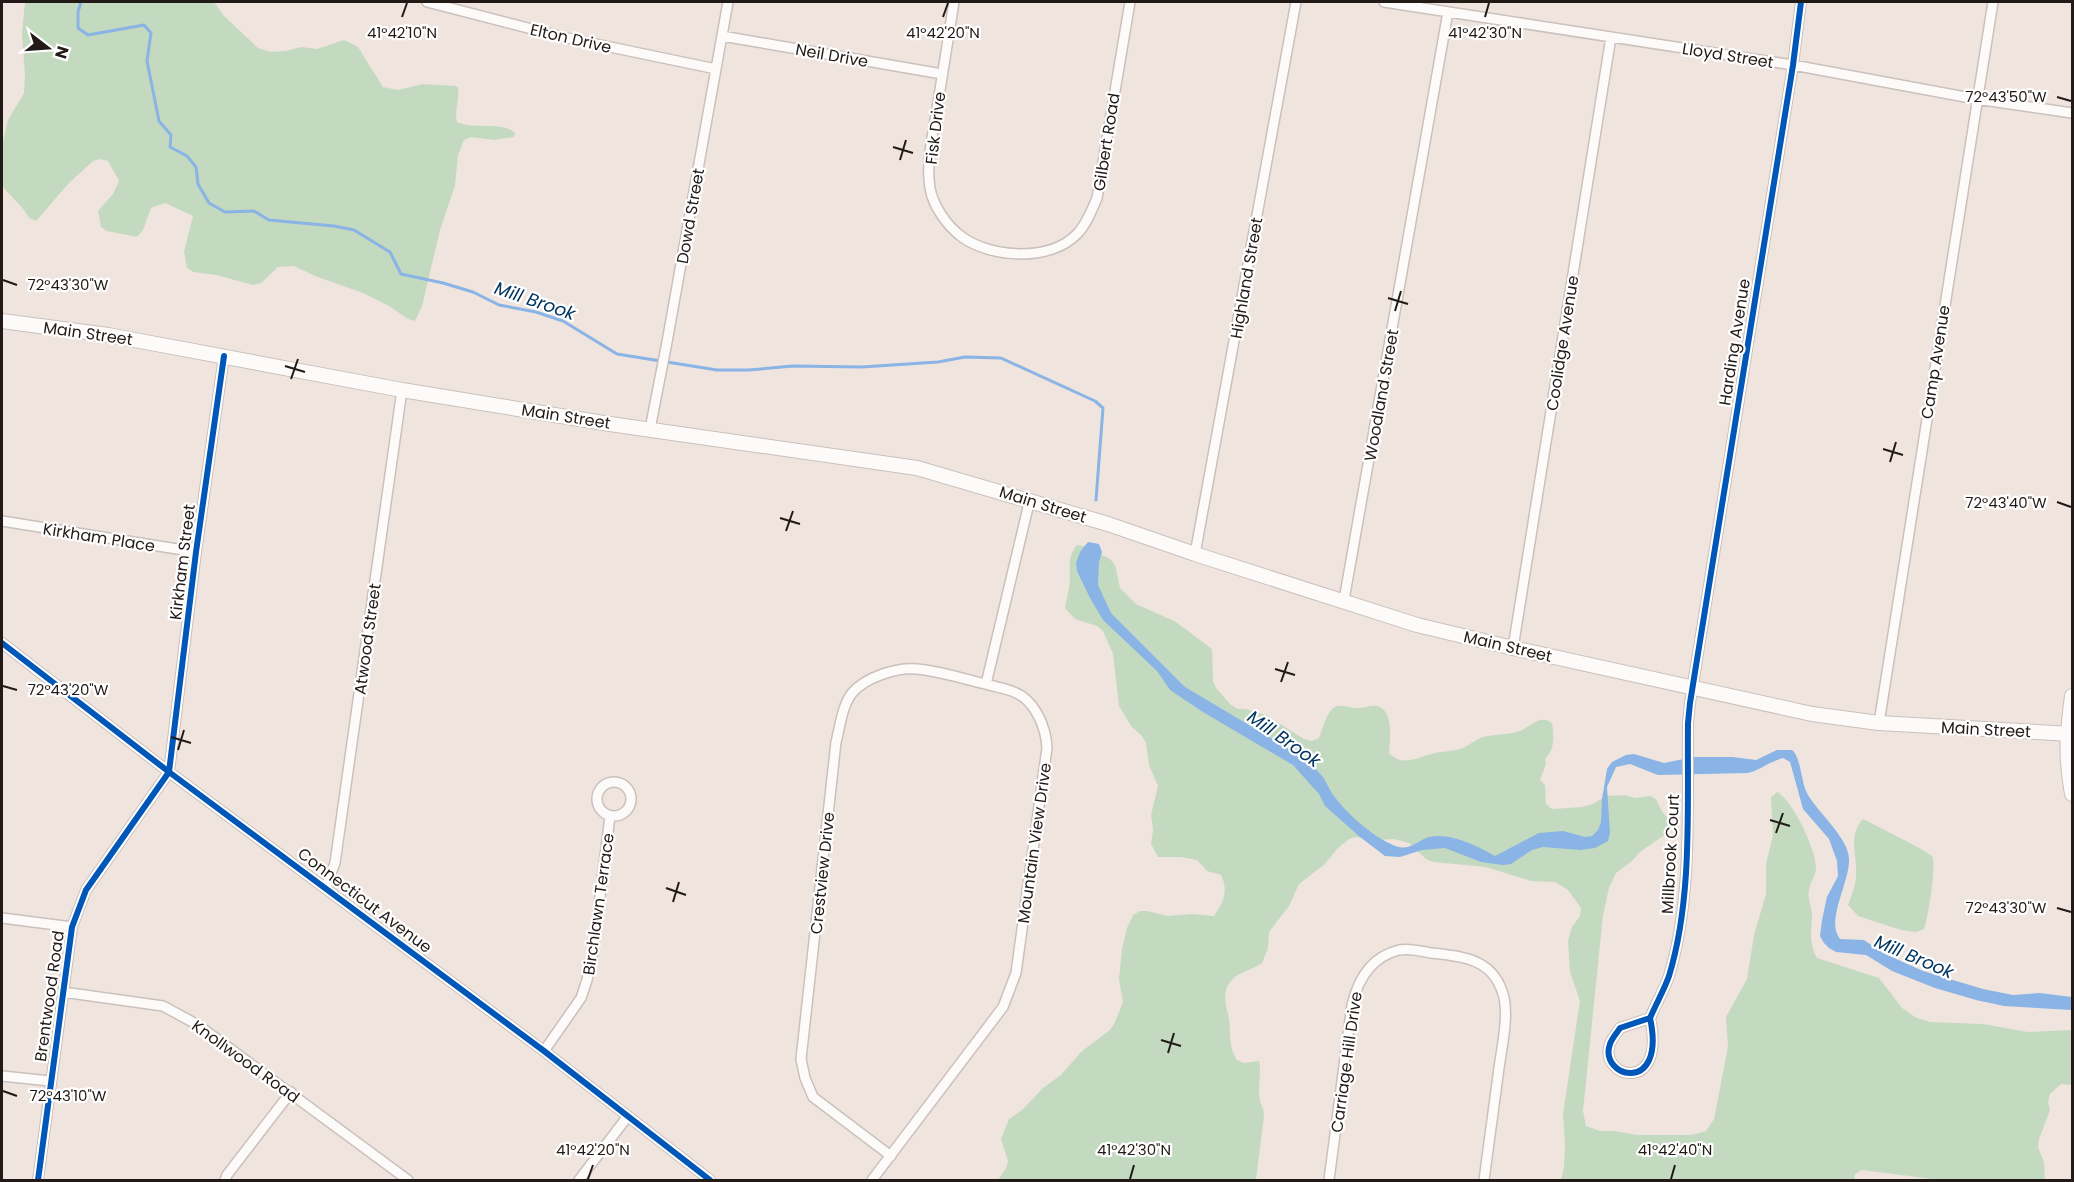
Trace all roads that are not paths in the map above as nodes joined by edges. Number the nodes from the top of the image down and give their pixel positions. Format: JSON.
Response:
{"nodes":[{"id":1,"x":428,"y":2,"type":"edge"},
{"id":2,"x":728,"y":2,"type":"edge"},
{"id":3,"x":954,"y":2,"type":"edge"},
{"id":4,"x":1130,"y":2,"type":"edge"},
{"id":5,"x":1296,"y":2,"type":"edge"},
{"id":6,"x":1384,"y":2,"type":"edge"},
{"id":7,"x":1801,"y":2,"type":"edge"},
{"id":8,"x":1993,"y":2,"type":"edge"},
{"id":9,"x":1448,"y":12,"type":"junction"},
{"id":10,"x":722,"y":36,"type":"junction"},
{"id":11,"x":1611,"y":37,"type":"junction"},
{"id":12,"x":1793,"y":65,"type":"junction"},
{"id":13,"x":716,"y":69,"type":"junction"},
{"id":14,"x":942,"y":74,"type":"junction"},
{"id":15,"x":1976,"y":99,"type":"junction"},
{"id":16,"x":2073,"y":113,"type":"edge"},
{"id":17,"x":1039,"y":254,"type":"joint"},
{"id":18,"x":2,"y":321,"type":"edge"},
{"id":19,"x":225,"y":356,"type":"junction"},
{"id":20,"x":402,"y":390,"type":"junction"},
{"id":21,"x":650,"y":429,"type":"junction"},
{"id":22,"x":1030,"y":500,"type":"junction"},
{"id":23,"x":2,"y":521,"type":"edge"},
{"id":24,"x":196,"y":552,"type":"junction"},
{"id":25,"x":1195,"y":554,"type":"junction"},
{"id":26,"x":1344,"y":600,"type":"junction"},
{"id":27,"x":2,"y":643,"type":"edge"},
{"id":28,"x":1513,"y":648,"type":"junction"},
{"id":29,"x":986,"y":684,"type":"junction"},
{"id":30,"x":1692,"y":687,"type":"junction"},
{"id":31,"x":2073,"y":696,"type":"edge"},
{"id":32,"x":1879,"y":723,"type":"junction"},
{"id":33,"x":2070,"y":733,"type":"edge"},
{"id":34,"x":169,"y":772,"type":"junction"},
{"id":35,"x":2073,"y":794,"type":"edge"},
{"id":36,"x":610,"y":816,"type":"dead end"},
{"id":37,"x":326,"y":887,"type":"junction"},
{"id":38,"x":2,"y":918,"type":"edge"},
{"id":39,"x":72,"y":927,"type":"junction"},
{"id":40,"x":63,"y":992,"type":"junction"},
{"id":41,"x":1650,"y":1018,"type":"junction"},
{"id":42,"x":544,"y":1051,"type":"junction"},
{"id":43,"x":2,"y":1077,"type":"edge"},
{"id":44,"x":50,"y":1081,"type":"junction"},
{"id":45,"x":291,"y":1092,"type":"junction"},
{"id":46,"x":628,"y":1116,"type":"junction"},
{"id":47,"x":891,"y":1156,"type":"junction"},
{"id":48,"x":38,"y":1180,"type":"edge"},
{"id":49,"x":225,"y":1180,"type":"edge"},
{"id":50,"x":408,"y":1180,"type":"edge"},
{"id":51,"x":579,"y":1180,"type":"edge"},
{"id":52,"x":710,"y":1180,"type":"edge"},
{"id":53,"x":872,"y":1180,"type":"edge"},
{"id":54,"x":1329,"y":1180,"type":"edge"},
{"id":55,"x":1484,"y":1180,"type":"edge"}],
"edges":[{"from":1,"to":13,"type":"street","name":"Elton Drive"},
{"from":2,"to":10,"type":"street","name":"Dowd Street"},
{"from":3,"to":14,"type":"street","name":"Fisk Drive"},
{"from":4,"to":17,"type":"street","name":"Gilbert Road"},
{"from":5,"to":25,"type":"street","name":"Highland Street"},
{"from":6,"to":9,"type":"street","name":"Lloyd Street"},
{"from":7,"to":12,"type":"street","name":"Harding Avenue"},
{"from":8,"to":15,"type":"street","name":"Camp Avenue"},
{"from":9,"to":11,"type":"street","name":"Lloyd Street"},
{"from":9,"to":26,"type":"street","name":"Woodland Street"},
{"from":10,"to":13,"type":"street","name":"Dowd Street"},
{"from":10,"to":14,"type":"street","name":"Neil Drive"},
{"from":11,"to":12,"type":"street","name":"Lloyd Street"},
{"from":11,"to":28,"type":"street","name":"Coolidge Avenue"},
{"from":12,"to":15,"type":"street","name":"Lloyd Street"},
{"from":12,"to":30,"type":"street","name":"Harding Avenue"},
{"from":13,"to":21,"type":"street","name":"Dowd Street"},
{"from":14,"to":17,"type":"street","name":"Fisk Drive"},
{"from":15,"to":16,"type":"street","name":"Lloyd Street"},
{"from":15,"to":32,"type":"street","name":"Camp Avenue"},
{"from":18,"to":19,"type":"main road","name":"Main Street"},
{"from":19,"to":20,"type":"main road","name":"Main Street"},
{"from":19,"to":24,"type":"street","name":"Kirkham Street"},
{"from":20,"to":21,"type":"main road","name":"Main Street"},
{"from":20,"to":37,"type":"street","name":"Atwood Street"},
{"from":21,"to":22,"type":"main road","name":"Main Street"},
{"from":22,"to":25,"type":"main road","name":"Main Street"},
{"from":22,"to":29,"type":"street"},
{"from":23,"to":24,"type":"street","name":"Kirkham Place"},
{"from":24,"to":34,"type":"street","name":"Kirkham Street"},
{"from":25,"to":26,"type":"main road","name":"Main Street"},
{"from":26,"to":28,"type":"main road","name":"Main Street"},
{"from":27,"to":34,"type":"street","name":"Connecticut Avenue"},
{"from":28,"to":30,"type":"main road","name":"Main Street"},
{"from":29,"to":47,"type":"street","name":"Mountain View Drive"},
{"from":29,"to":47,"type":"street","name":"Crestview Drive"},
{"from":30,"to":32,"type":"main road","name":"Main Street"},
{"from":30,"to":41,"type":"street","name":"Millbrook Court"},
{"from":31,"to":33,"type":"main road"},
{"from":32,"to":33,"type":"main road","name":"Main Street"},
{"from":33,"to":35,"type":"main road"},
{"from":34,"to":37,"type":"street","name":"Connecticut Avenue"},
{"from":34,"to":39,"type":"street","name":"Brentwood Road"},
{"from":36,"to":42,"type":"street","name":"Birchlawn Terrace"},
{"from":37,"to":42,"type":"street","name":"Connecticut Avenue"},
{"from":38,"to":39,"type":"street"},
{"from":39,"to":40,"type":"street","name":"Brentwood Road"},
{"from":40,"to":44,"type":"street","name":"Brentwood Road"},
{"from":40,"to":45,"type":"street","name":"Knollwood Road"},
{"from":41,"to":41,"type":"street","name":"Millbrook Court"},
{"from":42,"to":46,"type":"street","name":"Connecticut Avenue"},
{"from":43,"to":44,"type":"street"},
{"from":44,"to":48,"type":"street","name":"Brentwood Road"},
{"from":45,"to":49,"type":"street"},
{"from":45,"to":50,"type":"street","name":"Knollwood Road"},
{"from":46,"to":51,"type":"street"},
{"from":46,"to":52,"type":"street","name":"Connecticut Avenue"},
{"from":47,"to":53,"type":"street","name":"Mountain View Drive"},
{"from":54,"to":55,"type":"street","name":"Carriage Hill Drive"}]}
